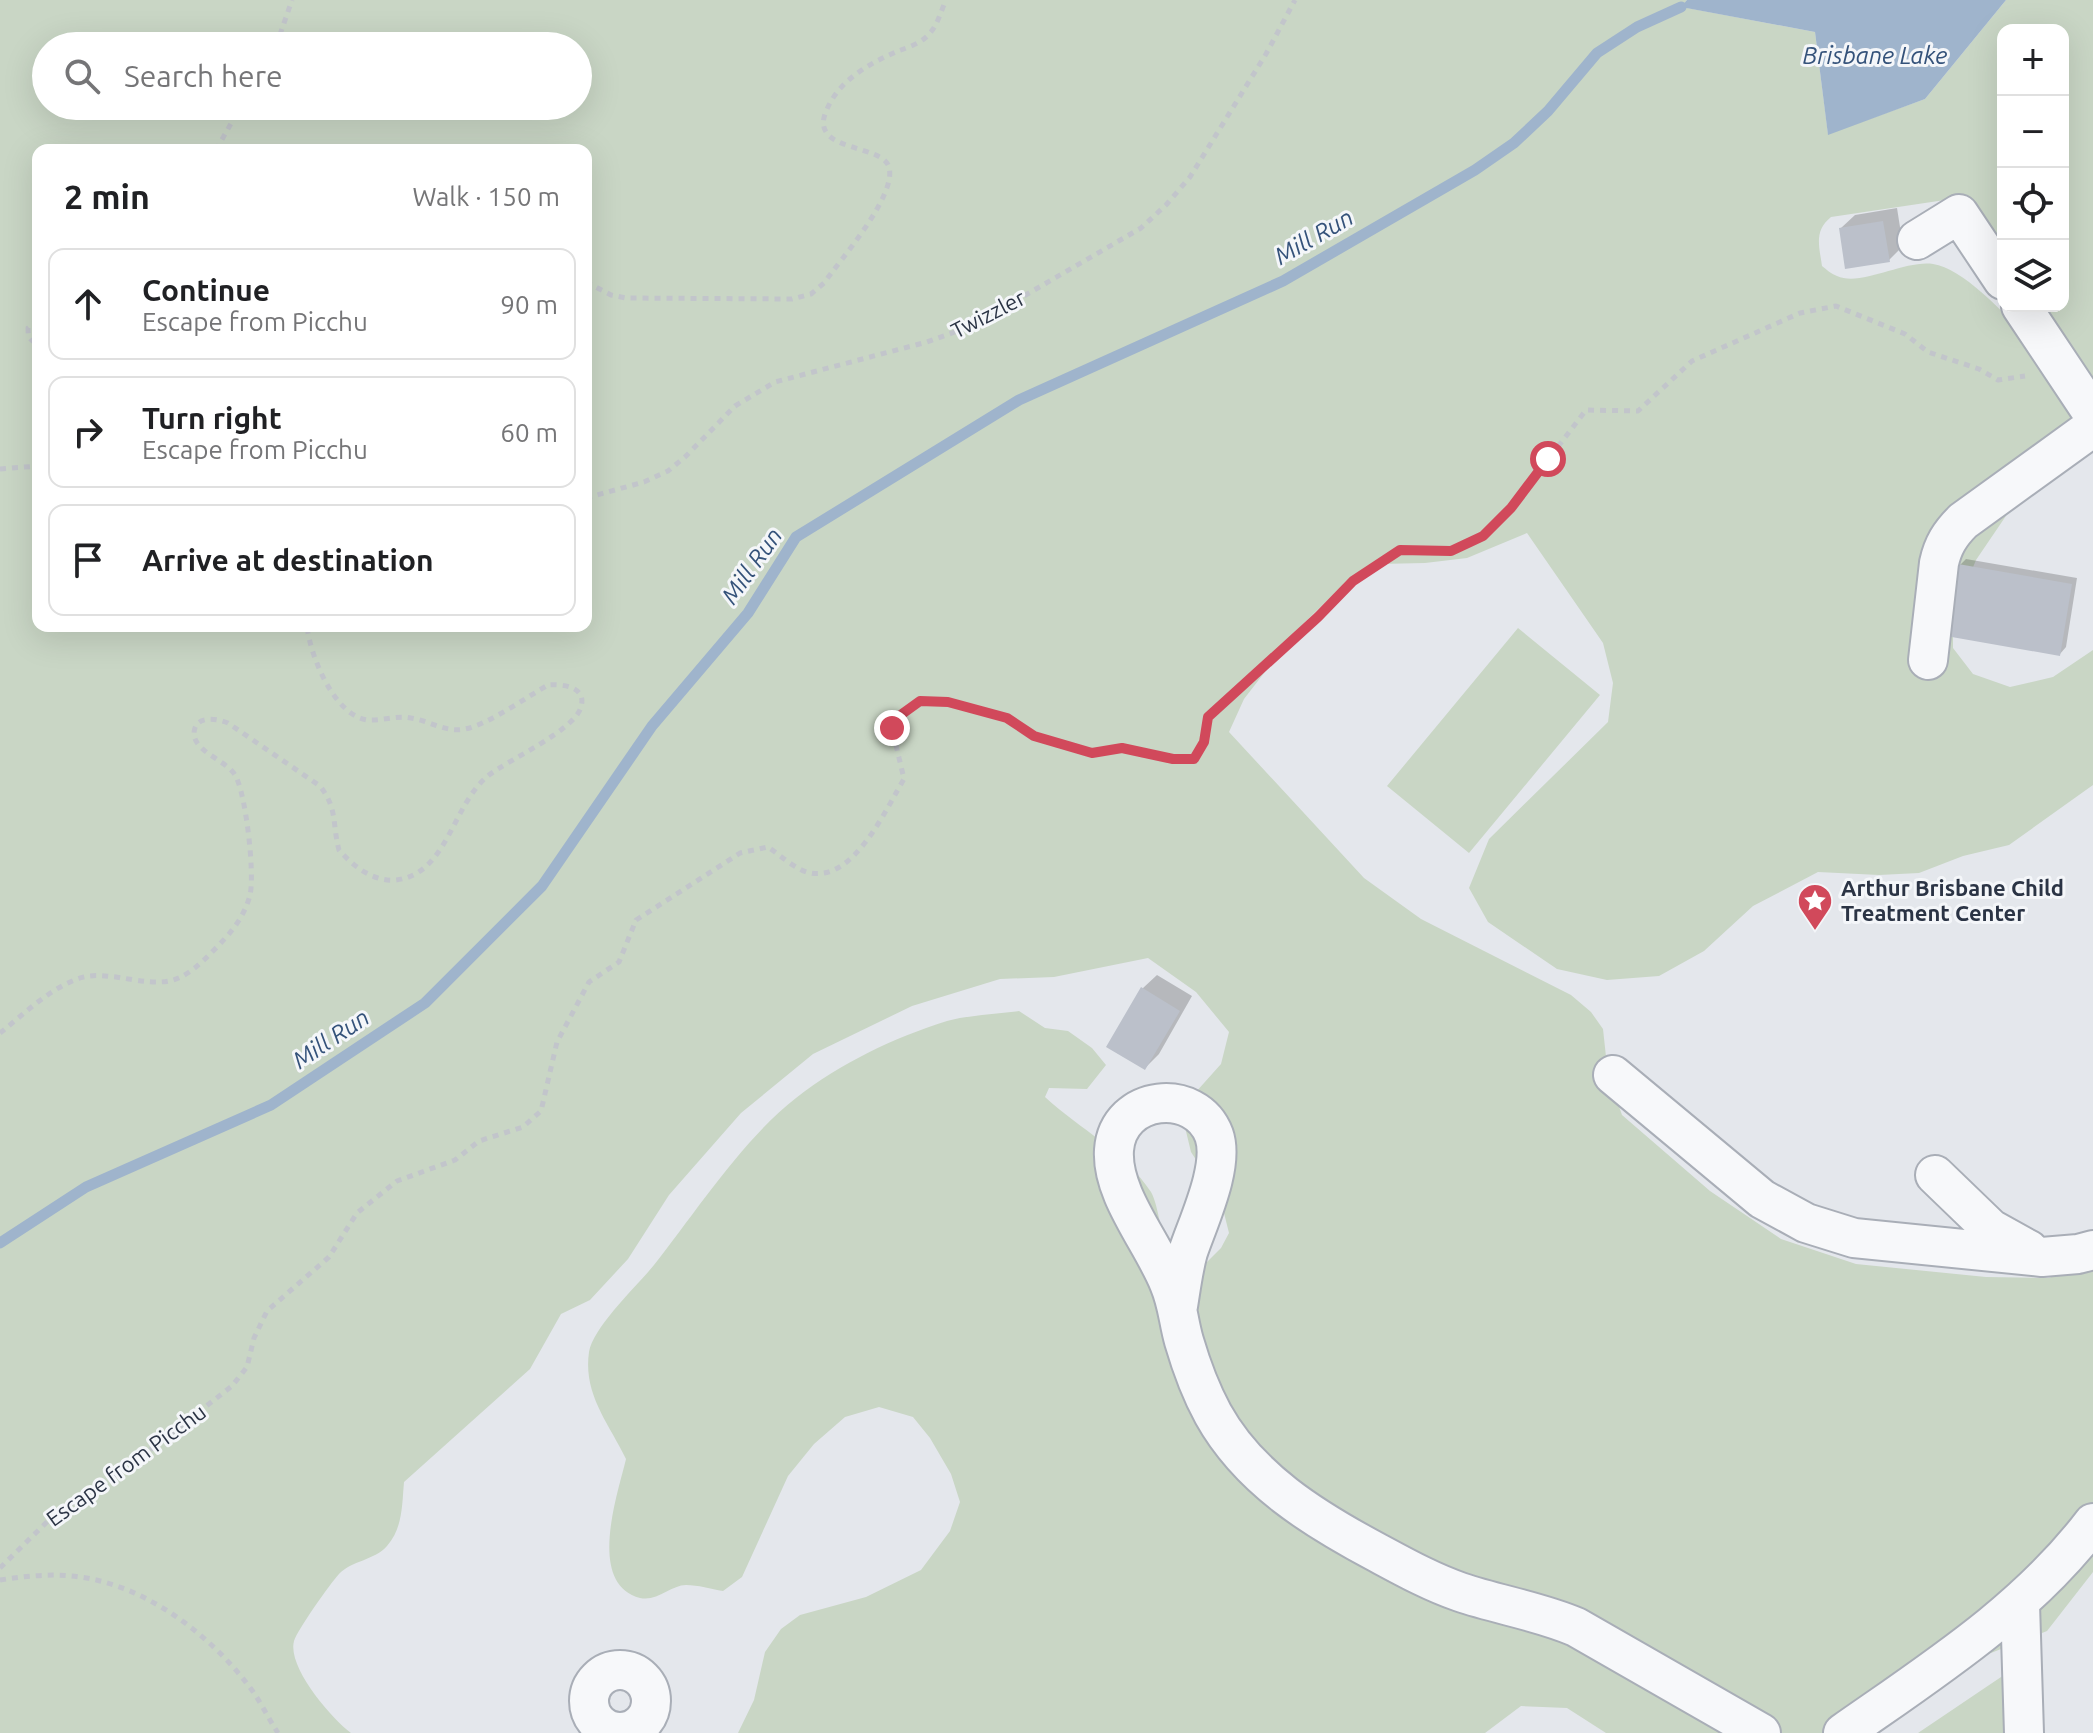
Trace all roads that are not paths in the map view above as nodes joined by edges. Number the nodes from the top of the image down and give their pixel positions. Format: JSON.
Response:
{"nodes":[{"id":1,"x":1917,"y":240,"type":"dead end"},
{"id":2,"x":1997,"y":271,"type":"edge"},
{"id":3,"x":2025,"y":312,"type":"edge"},
{"id":4,"x":2093,"y":414,"type":"edge"},
{"id":5,"x":2093,"y":427,"type":"edge"},
{"id":6,"x":1928,"y":660,"type":"dead end"},
{"id":7,"x":1613,"y":1075,"type":"dead end"},
{"id":8,"x":1935,"y":1175,"type":"dead end"},
{"id":9,"x":2093,"y":1250,"type":"edge"},
{"id":10,"x":2042,"y":1257,"type":"junction"},
{"id":11,"x":1178,"y":1306,"type":"junction"},
{"id":12,"x":2093,"y":1523,"type":"edge"},
{"id":13,"x":2020,"y":1604,"type":"junction"},
{"id":14,"x":1761,"y":1733,"type":"edge"},
{"id":15,"x":1843,"y":1733,"type":"edge"},
{"id":16,"x":2024,"y":1733,"type":"edge"}],
"edges":[{"from":1,"to":2,"type":"street"},
{"from":3,"to":4,"type":"street"},
{"from":5,"to":6,"type":"street"},
{"from":7,"to":10,"type":"street"},
{"from":8,"to":10,"type":"street"},
{"from":9,"to":10,"type":"street"},
{"from":11,"to":11,"type":"street"},
{"from":11,"to":14,"type":"street"},
{"from":12,"to":13,"type":"street"},
{"from":13,"to":15,"type":"street"},
{"from":13,"to":16,"type":"street"}]}
